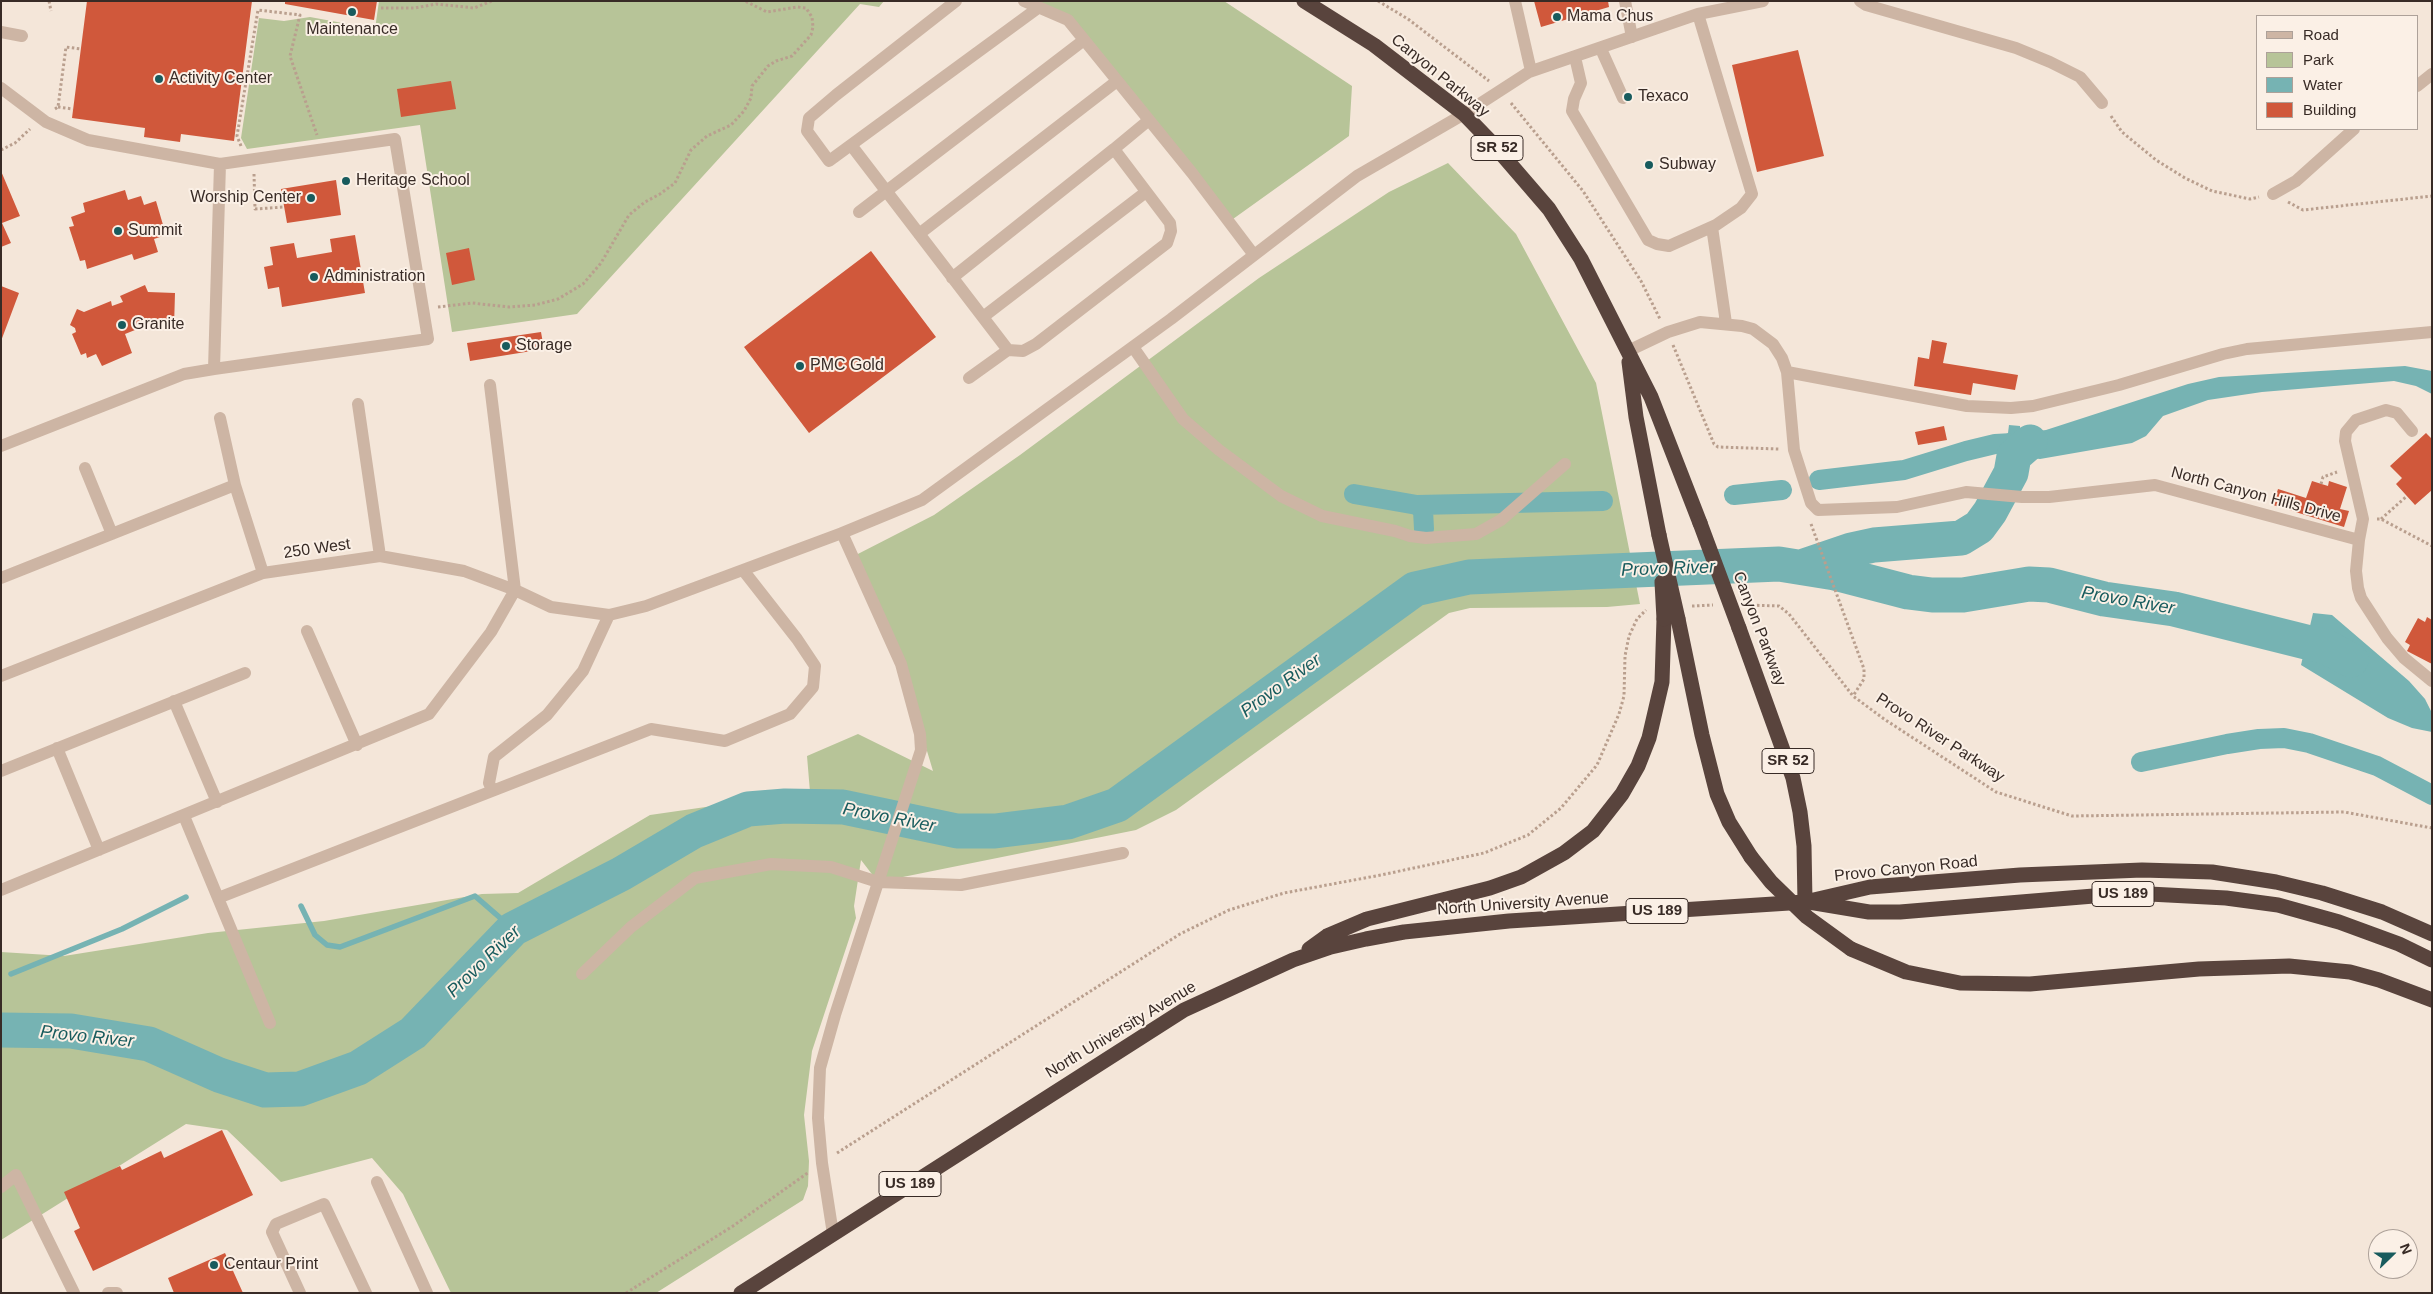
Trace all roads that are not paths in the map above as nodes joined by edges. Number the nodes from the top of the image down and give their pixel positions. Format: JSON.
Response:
{"nodes":[{"id":1,"x":956,"y":1,"type":"edge"},
{"id":2,"x":1024,"y":1,"type":"edge"},
{"id":3,"x":1304,"y":1,"type":"edge"},
{"id":4,"x":1515,"y":1,"type":"edge"},
{"id":5,"x":1625,"y":1,"type":"edge"},
{"id":6,"x":1763,"y":1,"type":"edge"},
{"id":7,"x":1860,"y":1,"type":"edge"},
{"id":8,"x":1038,"y":8,"type":"junction"},
{"id":9,"x":1698,"y":14,"type":"junction"},
{"id":10,"x":1,"y":32,"type":"edge"},
{"id":11,"x":22,"y":36,"type":"dead end"},
{"id":12,"x":1632,"y":37,"type":"junction"},
{"id":13,"x":1084,"y":40,"type":"junction"},
{"id":14,"x":1601,"y":49,"type":"junction"},
{"id":15,"x":1575,"y":57,"type":"junction"},
{"id":16,"x":1531,"y":72,"type":"junction"},
{"id":17,"x":2432,"y":74,"type":"edge"},
{"id":18,"x":1117,"y":80,"type":"junction"},
{"id":19,"x":2418,"y":85,"type":"edge"},
{"id":20,"x":1,"y":88,"type":"edge"},
{"id":21,"x":1623,"y":98,"type":"dead end"},
{"id":22,"x":2102,"y":103,"type":"road end"},
{"id":23,"x":1464,"y":114,"type":"junction"},
{"id":24,"x":1149,"y":120,"type":"junction"},
{"id":25,"x":2353,"y":130,"type":"edge"},
{"id":26,"x":851,"y":145,"type":"junction"},
{"id":27,"x":1114,"y":149,"type":"junction"},
{"id":28,"x":220,"y":164,"type":"junction"},
{"id":29,"x":886,"y":191,"type":"junction"},
{"id":30,"x":1146,"y":192,"type":"junction"},
{"id":31,"x":2273,"y":194,"type":"road end"},
{"id":32,"x":859,"y":212,"type":"dead end"},
{"id":33,"x":1712,"y":227,"type":"junction"},
{"id":34,"x":919,"y":234,"type":"junction"},
{"id":35,"x":1254,"y":255,"type":"junction"},
{"id":36,"x":952,"y":278,"type":"junction"},
{"id":37,"x":983,"y":317,"type":"junction"},
{"id":38,"x":1726,"y":323,"type":"junction"},
{"id":39,"x":2432,"y":332,"type":"edge"},
{"id":40,"x":1133,"y":347,"type":"junction"},
{"id":41,"x":1008,"y":350,"type":"junction"},
{"id":42,"x":1628,"y":351,"type":"junction"},
{"id":43,"x":214,"y":369,"type":"junction"},
{"id":44,"x":1786,"y":372,"type":"junction"},
{"id":45,"x":970,"y":378,"type":"dead end"},
{"id":46,"x":490,"y":385,"type":"dead end"},
{"id":47,"x":358,"y":404,"type":"dead end"},
{"id":48,"x":220,"y":418,"type":"dead end"},
{"id":49,"x":2412,"y":431,"type":"dead end"},
{"id":50,"x":1,"y":446,"type":"edge"},
{"id":51,"x":1565,"y":464,"type":"dead end"},
{"id":52,"x":85,"y":468,"type":"dead end"},
{"id":53,"x":235,"y":485,"type":"junction"},
{"id":54,"x":842,"y":533,"type":"junction"},
{"id":55,"x":112,"y":534,"type":"junction"},
{"id":56,"x":2359,"y":540,"type":"junction"},
{"id":57,"x":380,"y":556,"type":"junction"},
{"id":58,"x":743,"y":570,"type":"junction"},
{"id":59,"x":263,"y":572,"type":"junction"},
{"id":60,"x":1,"y":578,"type":"edge"},
{"id":61,"x":515,"y":590,"type":"junction"},
{"id":62,"x":609,"y":615,"type":"junction"},
{"id":63,"x":1671,"y":619,"type":"junction"},
{"id":64,"x":307,"y":630,"type":"dead end"},
{"id":65,"x":245,"y":673,"type":"dead end"},
{"id":66,"x":1,"y":676,"type":"edge"},
{"id":67,"x":2432,"y":681,"type":"edge"},
{"id":68,"x":174,"y":701,"type":"junction"},
{"id":69,"x":357,"y":745,"type":"junction"},
{"id":70,"x":57,"y":748,"type":"junction"},
{"id":71,"x":1,"y":771,"type":"edge"},
{"id":72,"x":492,"y":790,"type":"junction"},
{"id":73,"x":217,"y":802,"type":"junction"},
{"id":74,"x":184,"y":816,"type":"junction"},
{"id":75,"x":99,"y":850,"type":"junction"},
{"id":76,"x":1123,"y":853,"type":"dead end"},
{"id":77,"x":878,"y":882,"type":"junction"},
{"id":78,"x":1,"y":890,"type":"edge"},
{"id":79,"x":218,"y":898,"type":"junction"},
{"id":80,"x":1805,"y":902,"type":"junction"},
{"id":81,"x":2432,"y":934,"type":"edge"},
{"id":82,"x":1293,"y":960,"type":"junction"},
{"id":83,"x":2432,"y":960,"type":"edge"},
{"id":84,"x":582,"y":974,"type":"dead end"},
{"id":85,"x":2432,"y":1000,"type":"edge"},
{"id":86,"x":270,"y":1023,"type":"dead end"},
{"id":87,"x":377,"y":1182,"type":"dead end"},
{"id":88,"x":1,"y":1187,"type":"edge"},
{"id":89,"x":833,"y":1234,"type":"junction"},
{"id":90,"x":74,"y":1293,"type":"edge"},
{"id":91,"x":108,"y":1293,"type":"edge"},
{"id":92,"x":117,"y":1293,"type":"edge"},
{"id":93,"x":300,"y":1293,"type":"edge"},
{"id":94,"x":366,"y":1293,"type":"edge"},
{"id":95,"x":427,"y":1293,"type":"edge"},
{"id":96,"x":741,"y":1293,"type":"edge"}],
"edges":[{"from":1,"to":26,"type":"street"},
{"from":2,"to":8,"type":"street"},
{"from":3,"to":23,"type":"highway","name":"Canyon Parkway","number":"SR 52"},
{"from":4,"to":16,"type":"street"},
{"from":5,"to":12,"type":"street"},
{"from":6,"to":9,"type":"street","name":"250 West"},
{"from":7,"to":22,"type":"street"},
{"from":8,"to":13,"type":"street"},
{"from":8,"to":26,"type":"street"},
{"from":9,"to":12,"type":"street","name":"250 West"},
{"from":9,"to":33,"type":"street"},
{"from":10,"to":11,"type":"street"},
{"from":12,"to":14,"type":"street","name":"250 West"},
{"from":13,"to":18,"type":"street"},
{"from":13,"to":29,"type":"street"},
{"from":14,"to":15,"type":"street","name":"250 West"},
{"from":14,"to":21,"type":"street"},
{"from":15,"to":16,"type":"street","name":"250 West"},
{"from":15,"to":33,"type":"street"},
{"from":16,"to":23,"type":"street","name":"250 West"},
{"from":17,"to":19,"type":"street"},
{"from":18,"to":24,"type":"street"},
{"from":18,"to":34,"type":"street"},
{"from":20,"to":28,"type":"street"},
{"from":23,"to":35,"type":"street","name":"250 West"},
{"from":23,"to":42,"type":"highway","name":"Canyon Parkway","number":"SR 52"},
{"from":24,"to":27,"type":"street"},
{"from":24,"to":35,"type":"street"},
{"from":25,"to":31,"type":"street"},
{"from":26,"to":29,"type":"street"},
{"from":27,"to":30,"type":"street"},
{"from":27,"to":36,"type":"street"},
{"from":28,"to":43,"type":"street"},
{"from":28,"to":43,"type":"street"},
{"from":29,"to":32,"type":"street"},
{"from":29,"to":34,"type":"street"},
{"from":30,"to":37,"type":"street"},
{"from":30,"to":41,"type":"street"},
{"from":33,"to":38,"type":"street"},
{"from":34,"to":36,"type":"street"},
{"from":35,"to":40,"type":"street","name":"250 West"},
{"from":36,"to":37,"type":"street"},
{"from":37,"to":41,"type":"street"},
{"from":38,"to":42,"type":"street","name":"North Canyon Hills Drive"},
{"from":38,"to":44,"type":"street","name":"North Canyon Hills Drive"},
{"from":39,"to":44,"type":"street"},
{"from":40,"to":51,"type":"street"},
{"from":40,"to":54,"type":"street","name":"250 West"},
{"from":41,"to":45,"type":"street"},
{"from":42,"to":63,"type":"highway","name":"Canyon Parkway","number":"SR 52","bridge":true},
{"from":42,"to":80,"type":"highway","name":"Canyon Parkway","number":"SR 52","bridge":true},
{"from":43,"to":50,"type":"street"},
{"from":44,"to":56,"type":"street","name":"North Canyon Hills Drive"},
{"from":46,"to":61,"type":"street"},
{"from":47,"to":57,"type":"street"},
{"from":48,"to":53,"type":"street"},
{"from":49,"to":56,"type":"street","name":"North Canyon Hills Drive"},
{"from":52,"to":55,"type":"street"},
{"from":53,"to":55,"type":"street"},
{"from":53,"to":59,"type":"street"},
{"from":54,"to":58,"type":"street","name":"250 West"},
{"from":54,"to":77,"type":"street"},
{"from":55,"to":60,"type":"street"},
{"from":56,"to":67,"type":"street","name":"North Canyon Hills Drive"},
{"from":57,"to":59,"type":"street","name":"250 West"},
{"from":57,"to":61,"type":"street","name":"250 West"},
{"from":58,"to":62,"type":"street","name":"250 West"},
{"from":58,"to":72,"type":"street"},
{"from":59,"to":66,"type":"street","name":"250 West"},
{"from":61,"to":62,"type":"street","name":"250 West"},
{"from":61,"to":69,"type":"street"},
{"from":62,"to":72,"type":"street"},
{"from":63,"to":82,"type":"highway"},
{"from":63,"to":85,"type":"highway","bridge":true},
{"from":64,"to":69,"type":"street"},
{"from":65,"to":68,"type":"street"},
{"from":68,"to":70,"type":"street"},
{"from":68,"to":73,"type":"street"},
{"from":69,"to":73,"type":"street"},
{"from":70,"to":71,"type":"street"},
{"from":70,"to":75,"type":"street"},
{"from":72,"to":79,"type":"street"},
{"from":73,"to":74,"type":"street"},
{"from":74,"to":75,"type":"street"},
{"from":74,"to":79,"type":"street"},
{"from":75,"to":78,"type":"street"},
{"from":76,"to":77,"type":"street"},
{"from":77,"to":84,"type":"street"},
{"from":77,"to":89,"type":"street"},
{"from":79,"to":86,"type":"street"},
{"from":80,"to":81,"type":"highway","name":"Provo Canyon Road","number":"US 189"},
{"from":80,"to":82,"type":"highway","name":"North University Avenue","number":"US 189"},
{"from":80,"to":83,"type":"highway","name":"Provo Canyon Road","number":"US 189"},
{"from":82,"to":89,"type":"highway","name":"North University Avenue","number":"US 189"},
{"from":87,"to":95,"type":"street"},
{"from":88,"to":90,"type":"street"},
{"from":89,"to":96,"type":"highway","name":"North University Avenue","number":"US 189"},
{"from":91,"to":92,"type":"street"},
{"from":93,"to":94,"type":"street"}]}
